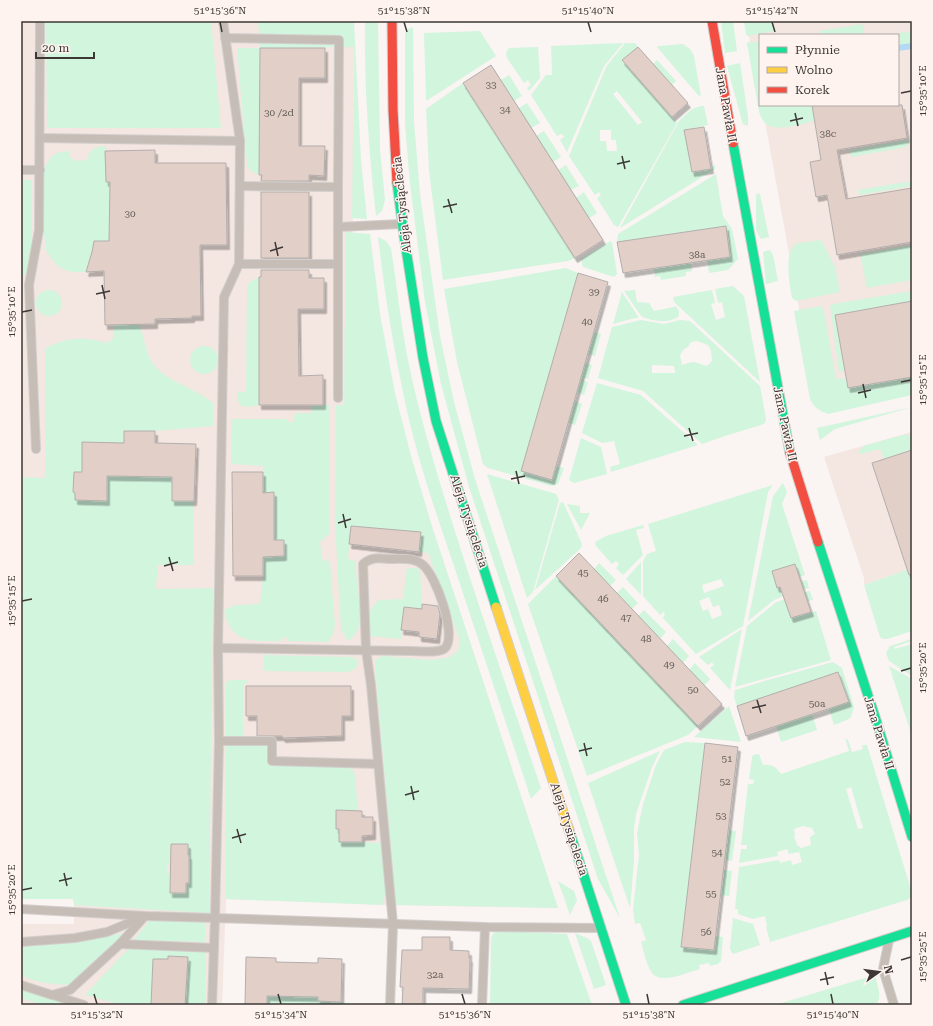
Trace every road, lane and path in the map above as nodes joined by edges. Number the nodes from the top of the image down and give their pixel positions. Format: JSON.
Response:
{"nodes":[{"id":1,"x":40,"y":21,"type":"edge"},
{"id":2,"x":223,"y":21,"type":"edge"},
{"id":3,"x":392,"y":21,"type":"edge"},
{"id":4,"x":712,"y":21,"type":"edge"},
{"id":5,"x":225,"y":38,"type":"junction"},
{"id":6,"x":40,"y":138,"type":"junction"},
{"id":7,"x":240,"y":141,"type":"junction"},
{"id":8,"x":21,"y":170,"type":"edge"},
{"id":9,"x":40,"y":170,"type":"junction"},
{"id":10,"x":240,"y":186,"type":"junction"},
{"id":11,"x":338,"y":186,"type":"junction"},
{"id":12,"x":402,"y":224,"type":"junction"},
{"id":13,"x":338,"y":227,"type":"junction"},
{"id":14,"x":239,"y":264,"type":"junction"},
{"id":15,"x":338,"y":264,"type":"junction"},
{"id":16,"x":25,"y":285,"type":"edge"},
{"id":17,"x":338,"y":398,"type":"dead end"},
{"id":18,"x":36,"y":449,"type":"dead end"},
{"id":19,"x":218,"y":648,"type":"junction"},
{"id":20,"x":366,"y":650,"type":"junction"},
{"id":21,"x":219,"y":741,"type":"junction"},
{"id":22,"x":378,"y":764,"type":"junction"},
{"id":23,"x":912,"y":837,"type":"edge"},
{"id":24,"x":21,"y":909,"type":"edge"},
{"id":25,"x":145,"y":916,"type":"junction"},
{"id":26,"x":215,"y":918,"type":"junction"},
{"id":27,"x":393,"y":924,"type":"junction"},
{"id":28,"x":485,"y":927,"type":"junction"},
{"id":29,"x":601,"y":928,"type":"junction"},
{"id":30,"x":912,"y":931,"type":"edge"},
{"id":31,"x":889,"y":939,"type":"junction"},
{"id":32,"x":21,"y":942,"type":"edge"},
{"id":33,"x":120,"y":944,"type":"junction"},
{"id":34,"x":214,"y":948,"type":"junction"},
{"id":35,"x":21,"y":985,"type":"edge"},
{"id":36,"x":52,"y":995,"type":"junction"},
{"id":37,"x":84,"y":1005,"type":"edge"},
{"id":38,"x":212,"y":1005,"type":"edge"},
{"id":39,"x":390,"y":1005,"type":"edge"},
{"id":40,"x":482,"y":1005,"type":"edge"},
{"id":41,"x":626,"y":1005,"type":"edge"},
{"id":42,"x":686,"y":1005,"type":"edge"},
{"id":43,"x":894,"y":1005,"type":"edge"}],
"edges":[{"from":1,"to":6,"type":"lane"},
{"from":2,"to":5,"type":"lane"},
{"from":3,"to":12,"type":"street","name":"Aleja Tysiąclecia"},
{"from":4,"to":23,"type":"street","name":"Jana Pawła II"},
{"from":5,"to":7,"type":"lane"},
{"from":5,"to":11,"type":"lane"},
{"from":6,"to":7,"type":"lane"},
{"from":6,"to":9,"type":"lane"},
{"from":7,"to":10,"type":"lane"},
{"from":8,"to":9,"type":"lane"},
{"from":9,"to":16,"type":"lane"},
{"from":10,"to":11,"type":"lane"},
{"from":10,"to":14,"type":"lane"},
{"from":11,"to":13,"type":"lane"},
{"from":12,"to":13,"type":"lane"},
{"from":12,"to":29,"type":"street","name":"Aleja Tysiąclecia"},
{"from":13,"to":15,"type":"lane"},
{"from":14,"to":15,"type":"lane"},
{"from":14,"to":19,"type":"lane"},
{"from":15,"to":17,"type":"lane"},
{"from":16,"to":18,"type":"lane"},
{"from":19,"to":20,"type":"lane"},
{"from":19,"to":21,"type":"lane"},
{"from":20,"to":20,"type":"lane"},
{"from":20,"to":22,"type":"lane"},
{"from":21,"to":22,"type":"lane"},
{"from":21,"to":26,"type":"lane"},
{"from":22,"to":27,"type":"lane"},
{"from":24,"to":25,"type":"lane"},
{"from":25,"to":26,"type":"lane"},
{"from":25,"to":32,"type":"lane"},
{"from":25,"to":33,"type":"lane"},
{"from":26,"to":27,"type":"lane"},
{"from":26,"to":34,"type":"lane"},
{"from":27,"to":28,"type":"lane"},
{"from":27,"to":39,"type":"lane"},
{"from":28,"to":29,"type":"lane"},
{"from":28,"to":40,"type":"lane"},
{"from":29,"to":41,"type":"street","name":"Aleja Tysiąclecia"},
{"from":30,"to":31,"type":"street"},
{"from":31,"to":42,"type":"street"},
{"from":31,"to":43,"type":"lane"},
{"from":33,"to":34,"type":"lane"},
{"from":33,"to":36,"type":"lane"},
{"from":34,"to":38,"type":"lane"},
{"from":35,"to":36,"type":"lane"},
{"from":36,"to":37,"type":"lane"}]}
